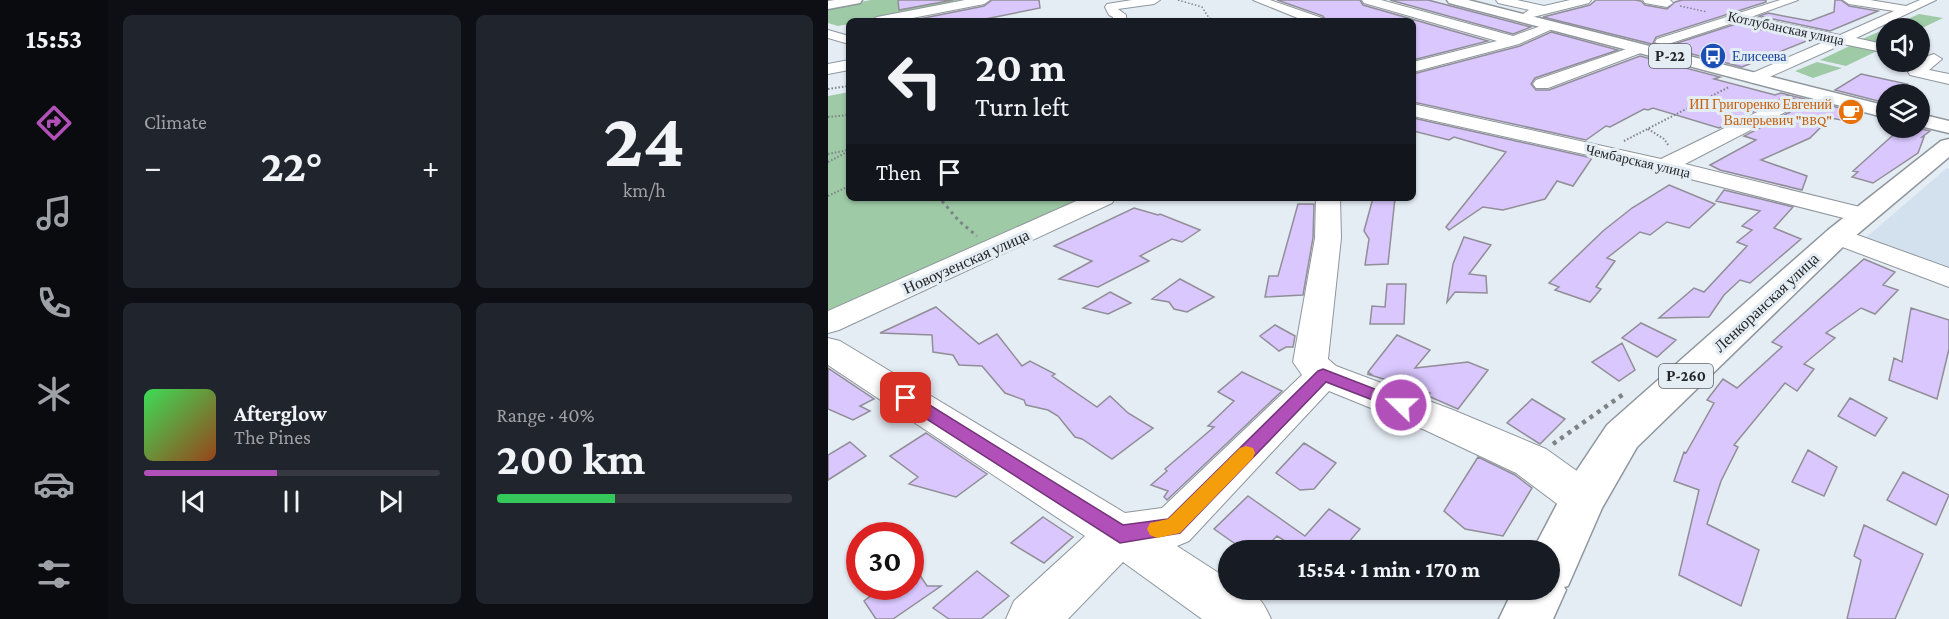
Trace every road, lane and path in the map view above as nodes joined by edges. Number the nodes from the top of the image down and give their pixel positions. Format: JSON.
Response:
{"nodes":[{"id":1,"x":856,"y":0,"type":"edge"},
{"id":2,"x":984,"y":0,"type":"edge"},
{"id":3,"x":1154,"y":0,"type":"edge"},
{"id":4,"x":1178,"y":0,"type":"edge"},
{"id":5,"x":1259,"y":0,"type":"edge"},
{"id":6,"x":1368,"y":0,"type":"edge"},
{"id":7,"x":1454,"y":0,"type":"edge"},
{"id":8,"x":1473,"y":0,"type":"edge"},
{"id":9,"x":1502,"y":0,"type":"edge"},
{"id":10,"x":1585,"y":0,"type":"edge"},
{"id":11,"x":1649,"y":0,"type":"edge"},
{"id":12,"x":1792,"y":0,"type":"edge"},
{"id":13,"x":1849,"y":0,"type":"edge"},
{"id":14,"x":1743,"y":2,"type":"dead end"},
{"id":15,"x":1667,"y":3,"type":"joint"},
{"id":16,"x":828,"y":5,"type":"edge"},
{"id":17,"x":1771,"y":7,"type":"junction"},
{"id":18,"x":1929,"y":7,"type":"edge"},
{"id":19,"x":1907,"y":10,"type":"junction"},
{"id":20,"x":1536,"y":12,"type":"junction"},
{"id":21,"x":892,"y":18,"type":"edge"},
{"id":22,"x":1120,"y":18,"type":"edge"},
{"id":23,"x":1209,"y":18,"type":"edge"},
{"id":24,"x":1309,"y":18,"type":"edge"},
{"id":25,"x":1734,"y":18,"type":"junction"},
{"id":26,"x":1552,"y":26,"type":"junction"},
{"id":27,"x":846,"y":28,"type":"edge"},
{"id":28,"x":828,"y":32,"type":"edge"},
{"id":29,"x":846,"y":39,"type":"edge"},
{"id":30,"x":1840,"y":40,"type":"junction"},
{"id":31,"x":1514,"y":41,"type":"junction"},
{"id":32,"x":1662,"y":42,"type":"dead end"},
{"id":33,"x":1876,"y":47,"type":"edge"},
{"id":34,"x":1641,"y":48,"type":"junction"},
{"id":35,"x":1416,"y":57,"type":"edge"},
{"id":36,"x":1934,"y":59,"type":"edge"},
{"id":37,"x":1432,"y":62,"type":"junction"},
{"id":38,"x":846,"y":66,"type":"edge"},
{"id":39,"x":1416,"y":67,"type":"edge"},
{"id":40,"x":828,"y":69,"type":"edge"},
{"id":41,"x":1757,"y":76,"type":"junction"},
{"id":42,"x":1949,"y":80,"type":"edge"},
{"id":43,"x":1542,"y":84,"type":"dead end"},
{"id":44,"x":846,"y":86,"type":"edge"},
{"id":45,"x":828,"y":89,"type":"edge"},
{"id":46,"x":1876,"y":102,"type":"edge"},
{"id":47,"x":1786,"y":104,"type":"dead end"},
{"id":48,"x":1876,"y":109,"type":"edge"},
{"id":49,"x":1416,"y":111,"type":"edge"},
{"id":50,"x":846,"y":115,"type":"edge"},
{"id":51,"x":1930,"y":115,"type":"edge"},
{"id":52,"x":828,"y":117,"type":"edge"},
{"id":53,"x":1949,"y":120,"type":"edge"},
{"id":54,"x":1930,"y":123,"type":"edge"},
{"id":55,"x":1949,"y":128,"type":"edge"},
{"id":56,"x":1648,"y":129,"type":"junction"},
{"id":57,"x":1949,"y":146,"type":"edge"},
{"id":58,"x":846,"y":150,"type":"edge"},
{"id":59,"x":846,"y":152,"type":"edge"},
{"id":60,"x":1602,"y":152,"type":"junction"},
{"id":61,"x":828,"y":153,"type":"edge"},
{"id":62,"x":828,"y":162,"type":"edge"},
{"id":63,"x":1671,"y":162,"type":"junction"},
{"id":64,"x":846,"y":187,"type":"edge"},
{"id":65,"x":828,"y":196,"type":"edge"},
{"id":66,"x":942,"y":201,"type":"edge"},
{"id":67,"x":1097,"y":201,"type":"edge"},
{"id":68,"x":1328,"y":201,"type":"edge"},
{"id":69,"x":1850,"y":225,"type":"junction"},
{"id":70,"x":993,"y":249,"type":"junction"},
{"id":71,"x":1949,"y":278,"type":"edge"},
{"id":72,"x":828,"y":323,"type":"edge"},
{"id":73,"x":828,"y":349,"type":"edge"},
{"id":74,"x":1323,"y":375,"type":"junction"},
{"id":75,"x":1583,"y":499,"type":"junction"},
{"id":76,"x":1120,"y":534,"type":"junction"},
{"id":77,"x":1560,"y":548,"type":"edge"},
{"id":78,"x":1535,"y":600,"type":"edge"},
{"id":79,"x":1032,"y":619,"type":"edge"},
{"id":80,"x":1245,"y":619,"type":"edge"},
{"id":81,"x":1526,"y":619,"type":"edge"}],
"edges":[{"from":1,"to":16,"type":"main road"},
{"from":2,"to":21,"type":"street"},
{"from":3,"to":22,"type":"street"},
{"from":4,"to":23,"type":"path"},
{"from":5,"to":24,"type":"street"},
{"from":6,"to":31,"type":"street"},
{"from":7,"to":26,"type":"main road","number":"Р-22"},
{"from":8,"to":20,"type":"main road","number":"Р-22"},
{"from":9,"to":20,"type":"street"},
{"from":10,"to":20,"type":"street"},
{"from":11,"to":15,"type":"street"},
{"from":12,"to":17,"type":"street"},
{"from":13,"to":19,"type":"street"},
{"from":14,"to":17,"type":"street"},
{"from":15,"to":25,"type":"path","name":"Котлубанская улица"},
{"from":17,"to":25,"type":"street"},
{"from":18,"to":19,"type":"street"},
{"from":19,"to":30,"type":"street"},
{"from":20,"to":41,"type":"main road","number":"Р-22"},
{"from":25,"to":30,"type":"street","name":"Котлубанская улица"},
{"from":25,"to":32,"type":"street"},
{"from":26,"to":31,"type":"street"},
{"from":26,"to":34,"type":"main road","number":"Р-22"},
{"from":27,"to":28,"type":"street"},
{"from":28,"to":29,"type":"street"},
{"from":30,"to":33,"type":"street","name":"Котлубанская улица"},
{"from":30,"to":41,"type":"street"},
{"from":31,"to":37,"type":"street"},
{"from":34,"to":41,"type":"main road","number":"Р-22"},
{"from":34,"to":43,"type":"street"},
{"from":35,"to":37,"type":"street"},
{"from":36,"to":42,"type":"street"},
{"from":37,"to":39,"type":"street"},
{"from":38,"to":40,"type":"street"},
{"from":41,"to":46,"type":"main road","number":"Р-22"},
{"from":41,"to":48,"type":"main road","number":"Р-22"},
{"from":41,"to":56,"type":"path"},
{"from":44,"to":45,"type":"path"},
{"from":47,"to":63,"type":"street"},
{"from":49,"to":60,"type":"street","name":"Чембарская улица"},
{"from":50,"to":52,"type":"path"},
{"from":51,"to":53,"type":"main road"},
{"from":54,"to":55,"type":"main road"},
{"from":56,"to":60,"type":"path"},
{"from":56,"to":63,"type":"path"},
{"from":57,"to":69,"type":"main road","name":"Ленкоранская улица","number":"Р-260"},
{"from":58,"to":61,"type":"path"},
{"from":59,"to":62,"type":"path"},
{"from":60,"to":63,"type":"street","name":"Чембарская улица"},
{"from":63,"to":69,"type":"street","name":"Чембарская улица"},
{"from":64,"to":65,"type":"path"},
{"from":66,"to":70,"type":"path"},
{"from":67,"to":70,"type":"street","name":"Новоузенская улица"},
{"from":68,"to":74,"type":"street"},
{"from":69,"to":71,"type":"street","name":"Чембарская улица"},
{"from":69,"to":75,"type":"main road","name":"Ленкоранская улица","number":"Р-260"},
{"from":70,"to":72,"type":"street","name":"Новоузенская улица"},
{"from":73,"to":76,"type":"street"},
{"from":74,"to":75,"type":"street"},
{"from":74,"to":76,"type":"street"},
{"from":75,"to":77,"type":"main road","name":"Ленкоранская улица","number":"Р-260"},
{"from":76,"to":79,"type":"street"},
{"from":76,"to":80,"type":"street"},
{"from":78,"to":81,"type":"main road"}]}
